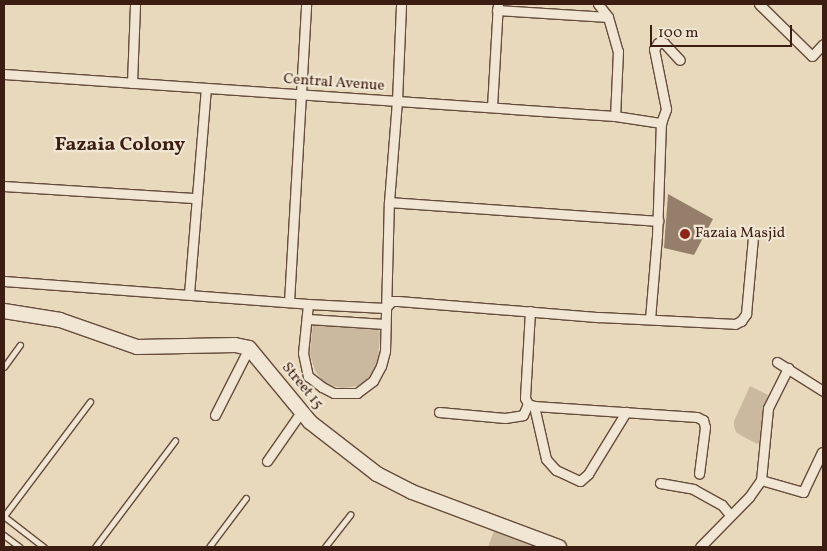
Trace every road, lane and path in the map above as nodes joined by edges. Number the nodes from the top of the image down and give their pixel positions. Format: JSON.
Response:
{"nodes":[{"id":1,"x":135,"y":4,"type":"edge"},
{"id":2,"x":306,"y":4,"type":"edge"},
{"id":3,"x":401,"y":4,"type":"edge"},
{"id":4,"x":598,"y":4,"type":"edge"},
{"id":5,"x":759,"y":4,"type":"edge"},
{"id":6,"x":497,"y":7,"type":"edge"},
{"id":7,"x":608,"y":17,"type":"junction"},
{"id":8,"x":823,"y":44,"type":"edge"},
{"id":9,"x":680,"y":60,"type":"dead end"},
{"id":10,"x":4,"y":74,"type":"edge"},
{"id":11,"x":132,"y":83,"type":"junction"},
{"id":12,"x":206,"y":89,"type":"junction"},
{"id":13,"x":300,"y":95,"type":"junction"},
{"id":14,"x":398,"y":101,"type":"junction"},
{"id":15,"x":492,"y":108,"type":"junction"},
{"id":16,"x":615,"y":116,"type":"junction"},
{"id":17,"x":661,"y":123,"type":"junction"},
{"id":18,"x":4,"y":186,"type":"edge"},
{"id":19,"x":197,"y":198,"type":"junction"},
{"id":20,"x":389,"y":202,"type":"junction"},
{"id":21,"x":658,"y":221,"type":"junction"},
{"id":22,"x":753,"y":237,"type":"dead end"},
{"id":23,"x":4,"y":281,"type":"edge"},
{"id":24,"x":189,"y":294,"type":"junction"},
{"id":25,"x":289,"y":302,"type":"junction"},
{"id":26,"x":308,"y":304,"type":"junction"},
{"id":27,"x":385,"y":308,"type":"junction"},
{"id":28,"x":4,"y":310,"type":"edge"},
{"id":29,"x":530,"y":312,"type":"junction"},
{"id":30,"x":308,"y":319,"type":"junction"},
{"id":31,"x":650,"y":320,"type":"junction"},
{"id":32,"x":385,"y":324,"type":"junction"},
{"id":33,"x":20,"y":346,"type":"dead end"},
{"id":34,"x":249,"y":348,"type":"junction"},
{"id":35,"x":776,"y":362,"type":"dead end"},
{"id":36,"x":4,"y":367,"type":"edge"},
{"id":37,"x":788,"y":368,"type":"junction"},
{"id":38,"x":823,"y":391,"type":"edge"},
{"id":39,"x":90,"y":402,"type":"dead end"},
{"id":40,"x":531,"y":405,"type":"junction"},
{"id":41,"x":301,"y":412,"type":"junction"},
{"id":42,"x":439,"y":412,"type":"dead end"},
{"id":43,"x":626,"y":412,"type":"junction"},
{"id":44,"x":215,"y":415,"type":"dead end"},
{"id":45,"x":176,"y":441,"type":"dead end"},
{"id":46,"x":822,"y":452,"type":"dead end"},
{"id":47,"x":267,"y":461,"type":"dead end"},
{"id":48,"x":699,"y":474,"type":"dead end"},
{"id":49,"x":761,"y":480,"type":"junction"},
{"id":50,"x":660,"y":483,"type":"dead end"},
{"id":51,"x":246,"y":498,"type":"dead end"},
{"id":52,"x":350,"y":515,"type":"dead end"},
{"id":53,"x":730,"y":515,"type":"junction"},
{"id":54,"x":4,"y":516,"type":"edge"},
{"id":55,"x":4,"y":535,"type":"edge"},
{"id":56,"x":20,"y":547,"type":"edge"},
{"id":57,"x":44,"y":547,"type":"edge"},
{"id":58,"x":95,"y":547,"type":"edge"},
{"id":59,"x":209,"y":547,"type":"edge"},
{"id":60,"x":325,"y":547,"type":"edge"},
{"id":61,"x":559,"y":547,"type":"edge"},
{"id":62,"x":700,"y":547,"type":"edge"}],
"edges":[{"from":1,"to":11,"type":"street"},
{"from":2,"to":13,"type":"street"},
{"from":3,"to":14,"type":"street"},
{"from":4,"to":7,"type":"street"},
{"from":5,"to":8,"type":"street"},
{"from":6,"to":7,"type":"street"},
{"from":6,"to":15,"type":"street"},
{"from":7,"to":16,"type":"street"},
{"from":9,"to":17,"type":"street"},
{"from":10,"to":11,"type":"street","name":"Central Avenue"},
{"from":11,"to":12,"type":"street","name":"Central Avenue"},
{"from":12,"to":13,"type":"street","name":"Central Avenue"},
{"from":12,"to":19,"type":"street"},
{"from":13,"to":14,"type":"street","name":"Central Avenue"},
{"from":13,"to":25,"type":"street"},
{"from":14,"to":15,"type":"street","name":"Central Avenue"},
{"from":14,"to":20,"type":"street"},
{"from":15,"to":16,"type":"street","name":"Central Avenue"},
{"from":16,"to":17,"type":"street","name":"Central Avenue"},
{"from":17,"to":21,"type":"street"},
{"from":18,"to":19,"type":"street"},
{"from":19,"to":24,"type":"street"},
{"from":20,"to":21,"type":"street"},
{"from":20,"to":27,"type":"street"},
{"from":21,"to":31,"type":"street"},
{"from":22,"to":31,"type":"street"},
{"from":23,"to":24,"type":"street"},
{"from":24,"to":25,"type":"street"},
{"from":25,"to":26,"type":"street"},
{"from":26,"to":27,"type":"street"},
{"from":26,"to":30,"type":"street"},
{"from":27,"to":29,"type":"street"},
{"from":27,"to":32,"type":"street"},
{"from":28,"to":34,"type":"street"},
{"from":29,"to":31,"type":"street"},
{"from":29,"to":40,"type":"street"},
{"from":30,"to":32,"type":"street"},
{"from":30,"to":32,"type":"street"},
{"from":33,"to":36,"type":"lane"},
{"from":34,"to":41,"type":"street","name":"Street 15"},
{"from":34,"to":44,"type":"street"},
{"from":35,"to":37,"type":"street"},
{"from":37,"to":38,"type":"street"},
{"from":37,"to":49,"type":"street"},
{"from":39,"to":54,"type":"lane"},
{"from":40,"to":42,"type":"street"},
{"from":40,"to":43,"type":"street"},
{"from":40,"to":43,"type":"street"},
{"from":41,"to":47,"type":"street"},
{"from":41,"to":61,"type":"street","name":"Street 15"},
{"from":43,"to":48,"type":"street"},
{"from":45,"to":58,"type":"lane"},
{"from":46,"to":49,"type":"street"},
{"from":49,"to":53,"type":"street"},
{"from":50,"to":53,"type":"street"},
{"from":51,"to":59,"type":"lane"},
{"from":52,"to":60,"type":"lane"},
{"from":53,"to":62,"type":"street"},
{"from":54,"to":57,"type":"lane"},
{"from":55,"to":56,"type":"lane"}]}
